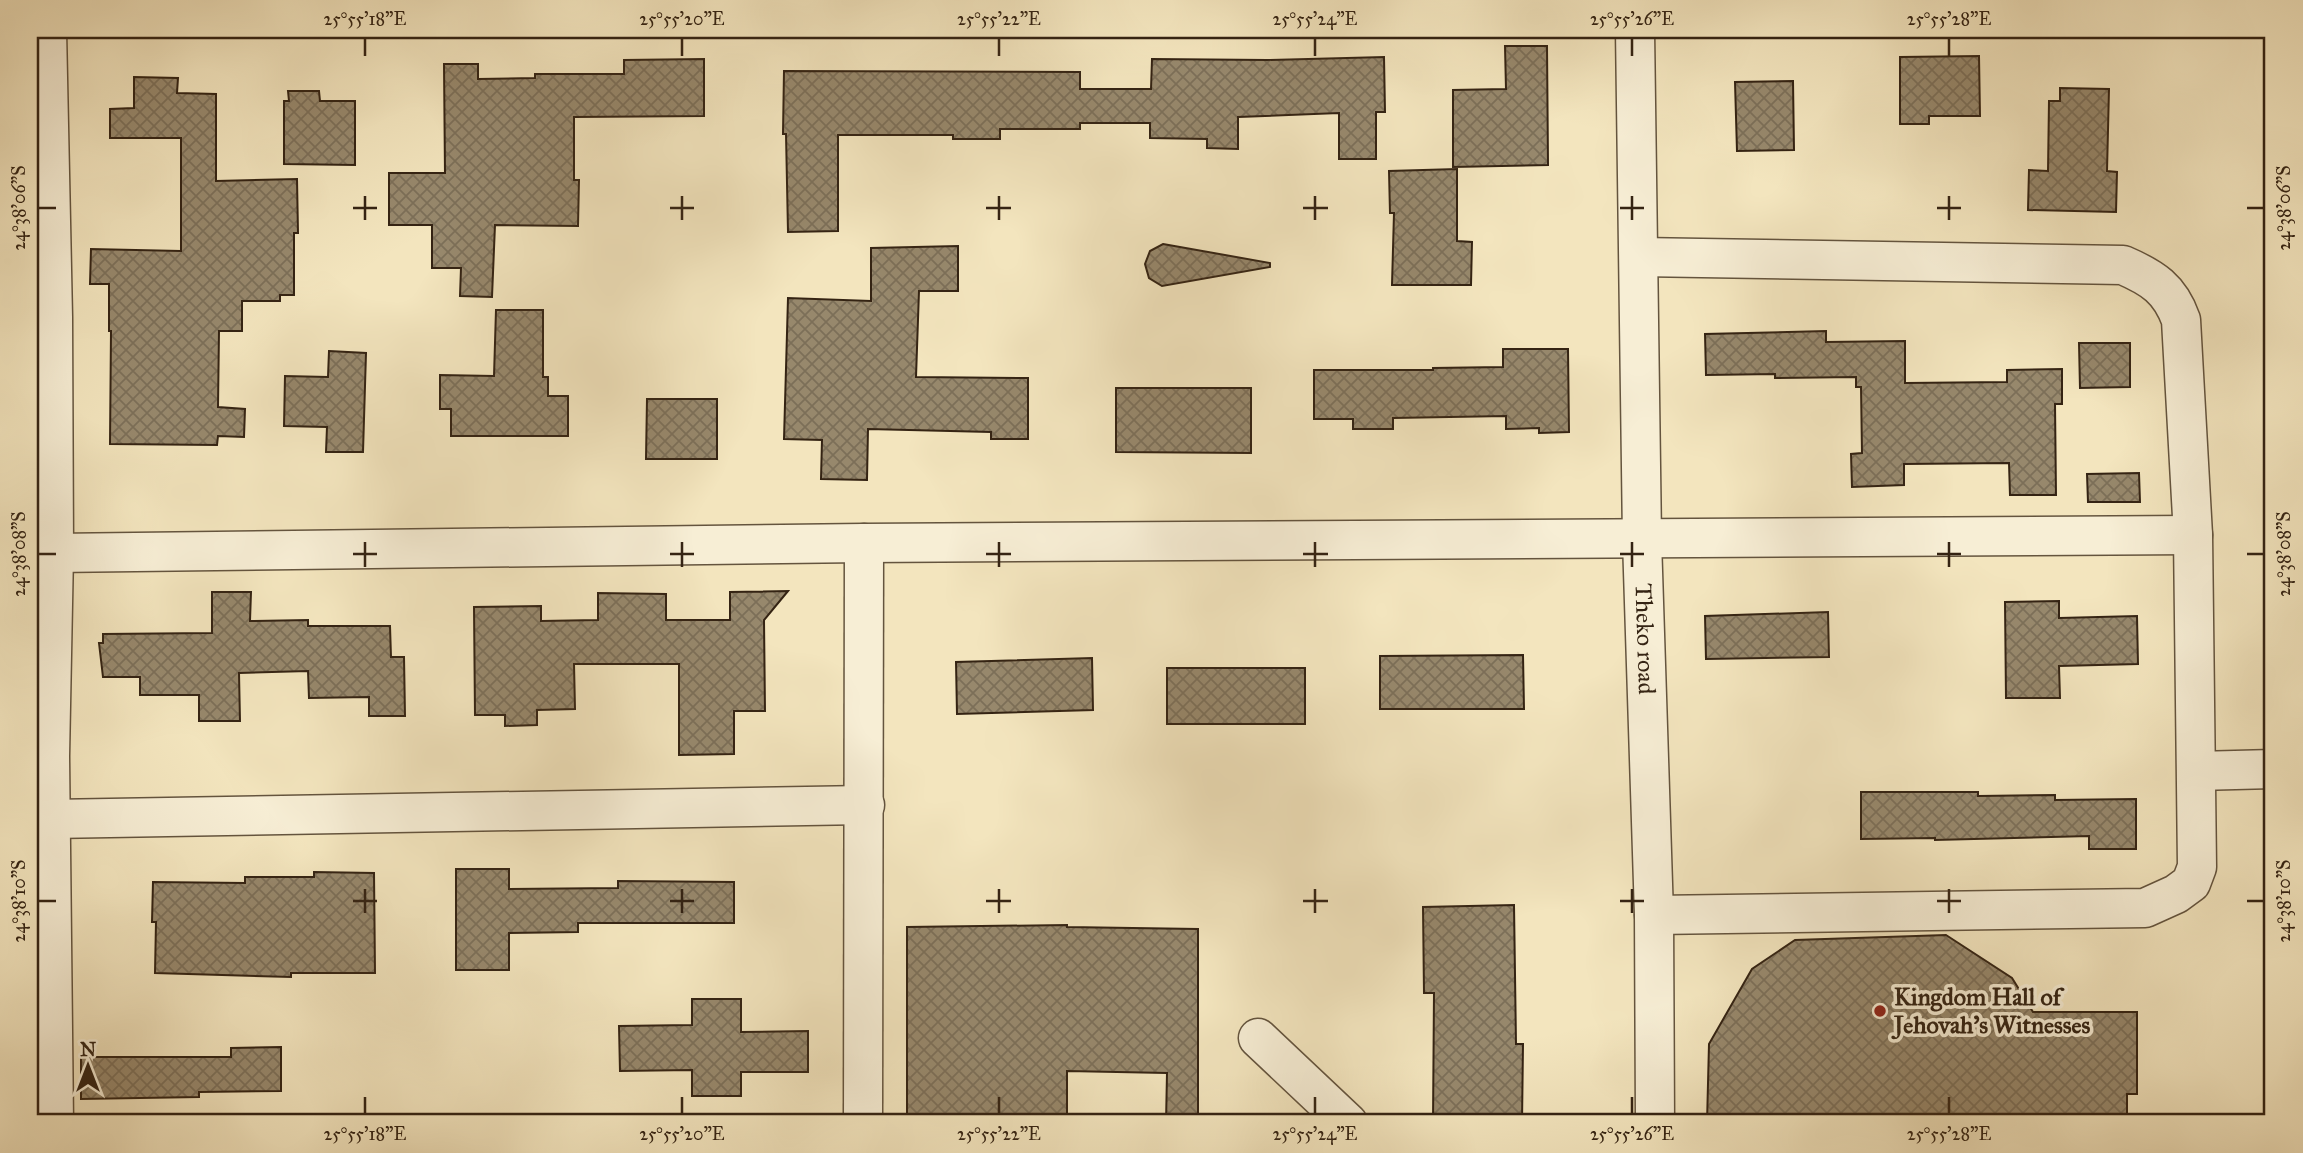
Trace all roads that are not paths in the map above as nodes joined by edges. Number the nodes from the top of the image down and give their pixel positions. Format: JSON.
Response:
{"nodes":[{"id":1,"x":47,"y":30,"type":"edge"},
{"id":2,"x":1635,"y":30,"type":"edge"},
{"id":3,"x":1639,"y":257,"type":"junction"},
{"id":4,"x":42,"y":317,"type":"edge"},
{"id":5,"x":2193,"y":535,"type":"junction"},
{"id":6,"x":1642,"y":540,"type":"junction"},
{"id":7,"x":864,"y":544,"type":"junction"},
{"id":8,"x":54,"y":553,"type":"junction"},
{"id":9,"x":40,"y":756,"type":"edge"},
{"id":10,"x":2273,"y":769,"type":"edge"},
{"id":11,"x":2197,"y":771,"type":"junction"},
{"id":12,"x":865,"y":805,"type":"junction"},
{"id":13,"x":51,"y":819,"type":"junction"},
{"id":14,"x":1654,"y":915,"type":"junction"},
{"id":15,"x":1258,"y":1038,"type":"dead end"},
{"id":16,"x":41,"y":1043,"type":"edge"},
{"id":17,"x":54,"y":1123,"type":"edge"},
{"id":18,"x":863,"y":1123,"type":"edge"},
{"id":19,"x":1348,"y":1123,"type":"edge"},
{"id":20,"x":1655,"y":1123,"type":"edge"}],
"edges":[{"from":1,"to":4,"type":"street"},
{"from":2,"to":3,"type":"street","name":"Theko road"},
{"from":3,"to":5,"type":"street"},
{"from":3,"to":6,"type":"street","name":"Theko road"},
{"from":4,"to":8,"type":"street"},
{"from":5,"to":6,"type":"street"},
{"from":5,"to":11,"type":"street"},
{"from":6,"to":7,"type":"street"},
{"from":6,"to":14,"type":"street","name":"Theko road"},
{"from":7,"to":8,"type":"street"},
{"from":7,"to":12,"type":"street"},
{"from":8,"to":9,"type":"street"},
{"from":9,"to":13,"type":"street"},
{"from":10,"to":11,"type":"street"},
{"from":11,"to":14,"type":"street"},
{"from":12,"to":13,"type":"street"},
{"from":12,"to":18,"type":"street"},
{"from":13,"to":16,"type":"street"},
{"from":14,"to":20,"type":"street","name":"Theko road"},
{"from":15,"to":19,"type":"street"},
{"from":16,"to":17,"type":"street"}]}
